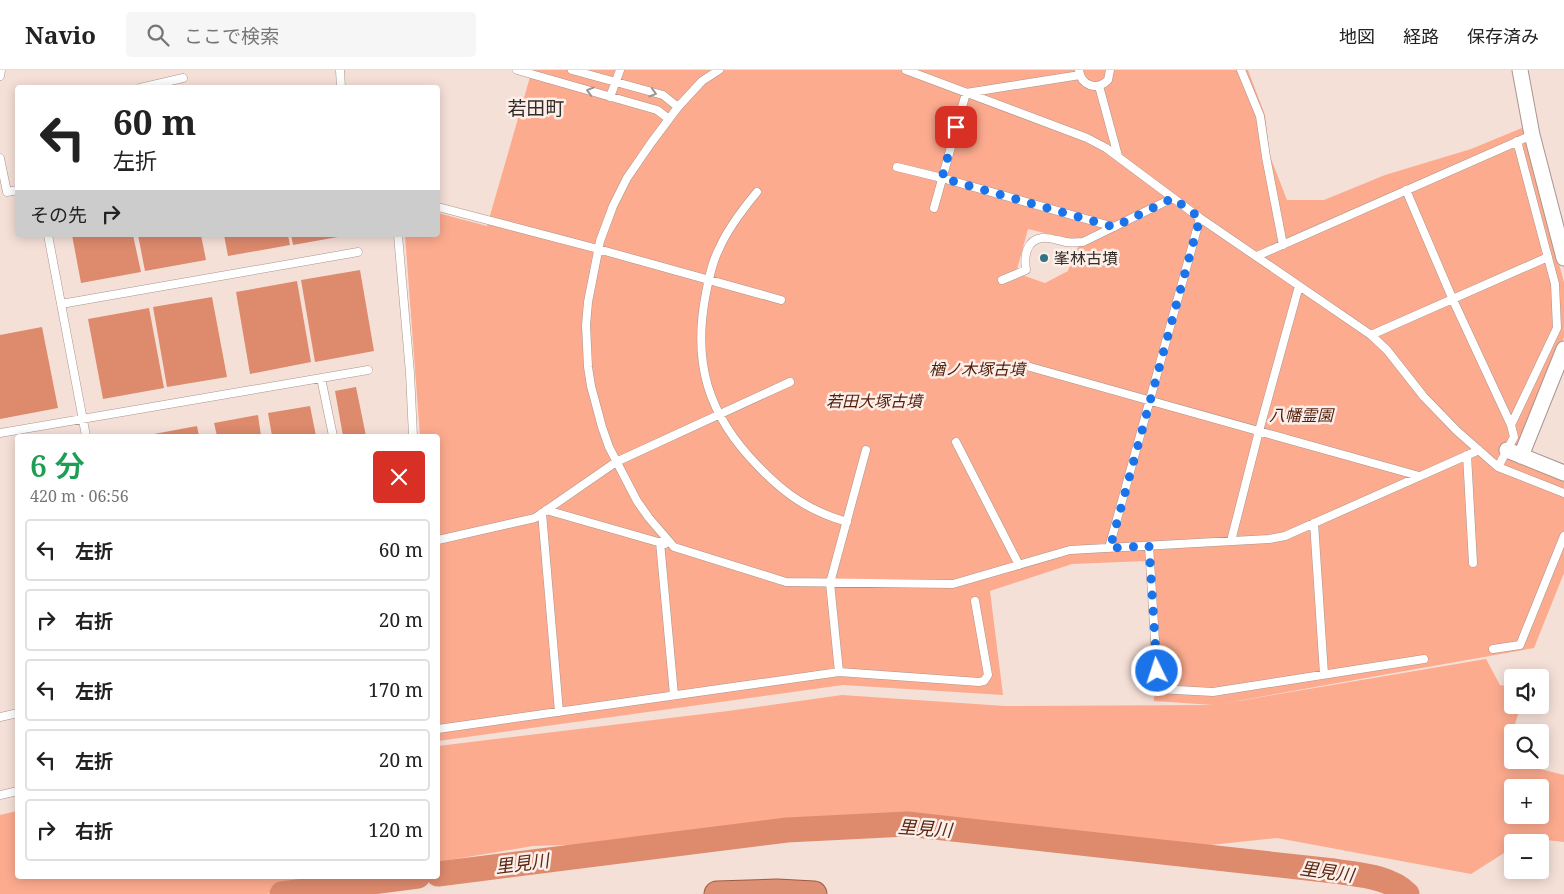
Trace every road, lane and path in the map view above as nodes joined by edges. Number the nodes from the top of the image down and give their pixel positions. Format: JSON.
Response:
{"nodes":[{"id":1,"x":1,"y":70,"type":"edge"},
{"id":2,"x":340,"y":70,"type":"edge"},
{"id":3,"x":517,"y":70,"type":"edge"},
{"id":4,"x":572,"y":70,"type":"edge"},
{"id":5,"x":620,"y":70,"type":"edge"},
{"id":6,"x":719,"y":70,"type":"edge"},
{"id":7,"x":906,"y":70,"type":"edge"},
{"id":8,"x":1110,"y":70,"type":"edge"},
{"id":9,"x":1241,"y":70,"type":"edge"},
{"id":10,"x":1520,"y":70,"type":"edge"},
{"id":11,"x":1080,"y":73,"type":"edge"},
{"id":12,"x":0,"y":76,"type":"edge"},
{"id":13,"x":183,"y":78,"type":"dead end"},
{"id":14,"x":616,"y":82,"type":"junction"},
{"id":15,"x":153,"y":85,"type":"edge"},
{"id":16,"x":341,"y":85,"type":"edge"},
{"id":17,"x":1099,"y":86,"type":"junction"},
{"id":18,"x":966,"y":93,"type":"junction"},
{"id":19,"x":610,"y":97,"type":"junction"},
{"id":20,"x":678,"y":107,"type":"junction"},
{"id":21,"x":668,"y":119,"type":"junction"},
{"id":22,"x":1532,"y":135,"type":"junction"},
{"id":23,"x":1517,"y":140,"type":"junction"},
{"id":24,"x":1118,"y":156,"type":"junction"},
{"id":25,"x":0,"y":158,"type":"edge"},
{"id":26,"x":897,"y":167,"type":"dead end"},
{"id":27,"x":942,"y":178,"type":"junction"},
{"id":28,"x":1406,"y":190,"type":"junction"},
{"id":29,"x":15,"y":191,"type":"edge"},
{"id":30,"x":757,"y":192,"type":"dead end"},
{"id":31,"x":1173,"y":198,"type":"junction"},
{"id":32,"x":440,"y":208,"type":"edge"},
{"id":33,"x":934,"y":208,"type":"dead end"},
{"id":34,"x":1200,"y":218,"type":"junction"},
{"id":35,"x":1114,"y":227,"type":"junction"},
{"id":36,"x":48,"y":237,"type":"edge"},
{"id":37,"x":398,"y":237,"type":"edge"},
{"id":38,"x":1283,"y":245,"type":"junction"},
{"id":39,"x":598,"y":249,"type":"junction"},
{"id":40,"x":358,"y":252,"type":"dead end"},
{"id":41,"x":1257,"y":256,"type":"junction"},
{"id":42,"x":1548,"y":257,"type":"junction"},
{"id":43,"x":1564,"y":258,"type":"edge"},
{"id":44,"x":709,"y":280,"type":"junction"},
{"id":45,"x":1002,"y":280,"type":"dead end"},
{"id":46,"x":1299,"y":286,"type":"junction"},
{"id":47,"x":781,"y":300,"type":"dead end"},
{"id":48,"x":1453,"y":300,"type":"junction"},
{"id":49,"x":61,"y":304,"type":"junction"},
{"id":50,"x":1371,"y":335,"type":"junction"},
{"id":51,"x":1564,"y":349,"type":"edge"},
{"id":52,"x":1023,"y":365,"type":"dead end"},
{"id":53,"x":368,"y":370,"type":"dead end"},
{"id":54,"x":321,"y":378,"type":"junction"},
{"id":55,"x":790,"y":382,"type":"dead end"},
{"id":56,"x":1150,"y":400,"type":"junction"},
{"id":57,"x":718,"y":415,"type":"junction"},
{"id":58,"x":83,"y":418,"type":"junction"},
{"id":59,"x":1510,"y":425,"type":"junction"},
{"id":60,"x":1259,"y":431,"type":"junction"},
{"id":61,"x":0,"y":433,"type":"edge"},
{"id":62,"x":86,"y":434,"type":"edge"},
{"id":63,"x":333,"y":434,"type":"edge"},
{"id":64,"x":413,"y":434,"type":"edge"},
{"id":65,"x":956,"y":442,"type":"dead end"},
{"id":66,"x":866,"y":450,"type":"dead end"},
{"id":67,"x":1479,"y":450,"type":"junction"},
{"id":68,"x":1514,"y":453,"type":"junction"},
{"id":69,"x":1467,"y":455,"type":"junction"},
{"id":70,"x":616,"y":462,"type":"junction"},
{"id":71,"x":1498,"y":466,"type":"junction"},
{"id":72,"x":1564,"y":473,"type":"edge"},
{"id":73,"x":1419,"y":476,"type":"junction"},
{"id":74,"x":1564,"y":493,"type":"edge"},
{"id":75,"x":544,"y":512,"type":"junction"},
{"id":76,"x":846,"y":522,"type":"junction"},
{"id":77,"x":1314,"y":523,"type":"junction"},
{"id":78,"x":1564,"y":536,"type":"edge"},
{"id":79,"x":440,"y":540,"type":"edge"},
{"id":80,"x":1231,"y":541,"type":"junction"},
{"id":81,"x":660,"y":542,"type":"junction"},
{"id":82,"x":674,"y":546,"type":"junction"},
{"id":83,"x":1149,"y":546,"type":"junction"},
{"id":84,"x":1110,"y":548,"type":"junction"},
{"id":85,"x":1473,"y":564,"type":"dead end"},
{"id":86,"x":1020,"y":565,"type":"junction"},
{"id":87,"x":830,"y":583,"type":"junction"},
{"id":88,"x":975,"y":602,"type":"dead end"},
{"id":89,"x":1492,"y":649,"type":"dead end"},
{"id":90,"x":1424,"y":659,"type":"dead end"},
{"id":91,"x":839,"y":672,"type":"junction"},
{"id":92,"x":1324,"y":674,"type":"junction"},
{"id":93,"x":674,"y":695,"type":"junction"},
{"id":94,"x":559,"y":712,"type":"junction"},
{"id":95,"x":15,"y":714,"type":"edge"},
{"id":96,"x":0,"y":717,"type":"edge"},
{"id":97,"x":440,"y":729,"type":"edge"},
{"id":98,"x":15,"y":792,"type":"edge"},
{"id":99,"x":0,"y":795,"type":"edge"},
{"id":100,"x":719,"y":894,"type":"edge"},
{"id":101,"x":814,"y":894,"type":"edge"}],
"edges":[{"from":1,"to":12,"type":"lane"},
{"from":2,"to":16,"type":"lane"},
{"from":19,"to":3,"type":"lane","one_way":true},
{"from":4,"to":14,"type":"lane"},
{"from":5,"to":14,"type":"lane"},
{"from":6,"to":20,"type":"lane"},
{"from":7,"to":18,"type":"lane"},
{"from":8,"to":17,"type":"lane"},
{"from":9,"to":38,"type":"lane"},
{"from":10,"to":22,"type":"street"},
{"from":11,"to":17,"type":"lane"},
{"from":11,"to":18,"type":"lane"},
{"from":13,"to":15,"type":"lane"},
{"from":14,"to":19,"type":"lane"},
{"from":14,"to":20,"type":"lane","one_way":true},
{"from":17,"to":24,"type":"lane"},
{"from":18,"to":24,"type":"lane"},
{"from":18,"to":27,"type":"lane"},
{"from":19,"to":21,"type":"lane"},
{"from":20,"to":21,"type":"lane"},
{"from":21,"to":39,"type":"lane"},
{"from":22,"to":23,"type":"lane"},
{"from":22,"to":43,"type":"street"},
{"from":23,"to":28,"type":"lane"},
{"from":23,"to":42,"type":"lane"},
{"from":24,"to":31,"type":"lane"},
{"from":25,"to":29,"type":"lane"},
{"from":26,"to":27,"type":"lane"},
{"from":27,"to":33,"type":"lane"},
{"from":27,"to":35,"type":"lane"},
{"from":28,"to":38,"type":"lane"},
{"from":28,"to":48,"type":"lane"},
{"from":30,"to":44,"type":"lane"},
{"from":31,"to":34,"type":"lane"},
{"from":31,"to":35,"type":"lane"},
{"from":32,"to":39,"type":"lane"},
{"from":34,"to":41,"type":"lane"},
{"from":34,"to":56,"type":"lane"},
{"from":35,"to":45,"type":"lane"},
{"from":36,"to":49,"type":"lane"},
{"from":37,"to":64,"type":"lane"},
{"from":38,"to":41,"type":"lane"},
{"from":39,"to":44,"type":"lane"},
{"from":39,"to":70,"type":"lane"},
{"from":40,"to":49,"type":"lane"},
{"from":41,"to":46,"type":"lane"},
{"from":42,"to":48,"type":"lane"},
{"from":42,"to":59,"type":"lane"},
{"from":44,"to":47,"type":"lane"},
{"from":44,"to":57,"type":"lane"},
{"from":46,"to":50,"type":"lane"},
{"from":46,"to":60,"type":"lane"},
{"from":48,"to":50,"type":"lane"},
{"from":48,"to":59,"type":"lane"},
{"from":49,"to":58,"type":"lane"},
{"from":50,"to":67,"type":"lane"},
{"from":51,"to":68,"type":"street"},
{"from":52,"to":56,"type":"lane"},
{"from":53,"to":54,"type":"lane"},
{"from":54,"to":58,"type":"lane"},
{"from":54,"to":63,"type":"lane"},
{"from":55,"to":57,"type":"lane"},
{"from":56,"to":60,"type":"lane"},
{"from":56,"to":84,"type":"lane"},
{"from":57,"to":70,"type":"lane"},
{"from":57,"to":76,"type":"lane"},
{"from":58,"to":61,"type":"lane"},
{"from":58,"to":62,"type":"lane"},
{"from":59,"to":68,"type":"lane"},
{"from":60,"to":73,"type":"lane"},
{"from":60,"to":80,"type":"lane"},
{"from":65,"to":86,"type":"lane"},
{"from":66,"to":76,"type":"lane"},
{"from":67,"to":69,"type":"lane"},
{"from":67,"to":71,"type":"lane"},
{"from":68,"to":71,"type":"lane"},
{"from":68,"to":72,"type":"street"},
{"from":69,"to":73,"type":"lane"},
{"from":69,"to":85,"type":"lane"},
{"from":70,"to":75,"type":"lane"},
{"from":70,"to":82,"type":"lane"},
{"from":71,"to":74,"type":"lane"},
{"from":73,"to":77,"type":"lane"},
{"from":75,"to":79,"type":"lane"},
{"from":75,"to":81,"type":"lane"},
{"from":75,"to":94,"type":"lane"},
{"from":76,"to":87,"type":"lane"},
{"from":77,"to":80,"type":"lane"},
{"from":77,"to":92,"type":"lane"},
{"from":78,"to":89,"type":"lane"},
{"from":80,"to":83,"type":"lane"},
{"from":81,"to":82,"type":"lane"},
{"from":81,"to":93,"type":"lane"},
{"from":82,"to":87,"type":"lane"},
{"from":83,"to":84,"type":"lane"},
{"from":83,"to":92,"type":"lane"},
{"from":84,"to":86,"type":"lane"},
{"from":86,"to":87,"type":"lane"},
{"from":87,"to":91,"type":"lane"},
{"from":88,"to":91,"type":"lane"},
{"from":90,"to":92,"type":"lane"},
{"from":91,"to":93,"type":"lane"},
{"from":93,"to":94,"type":"lane"},
{"from":94,"to":97,"type":"lane"},
{"from":95,"to":96,"type":"lane"},
{"from":98,"to":99,"type":"lane"},
{"from":100,"to":101,"type":"highway"}]}
